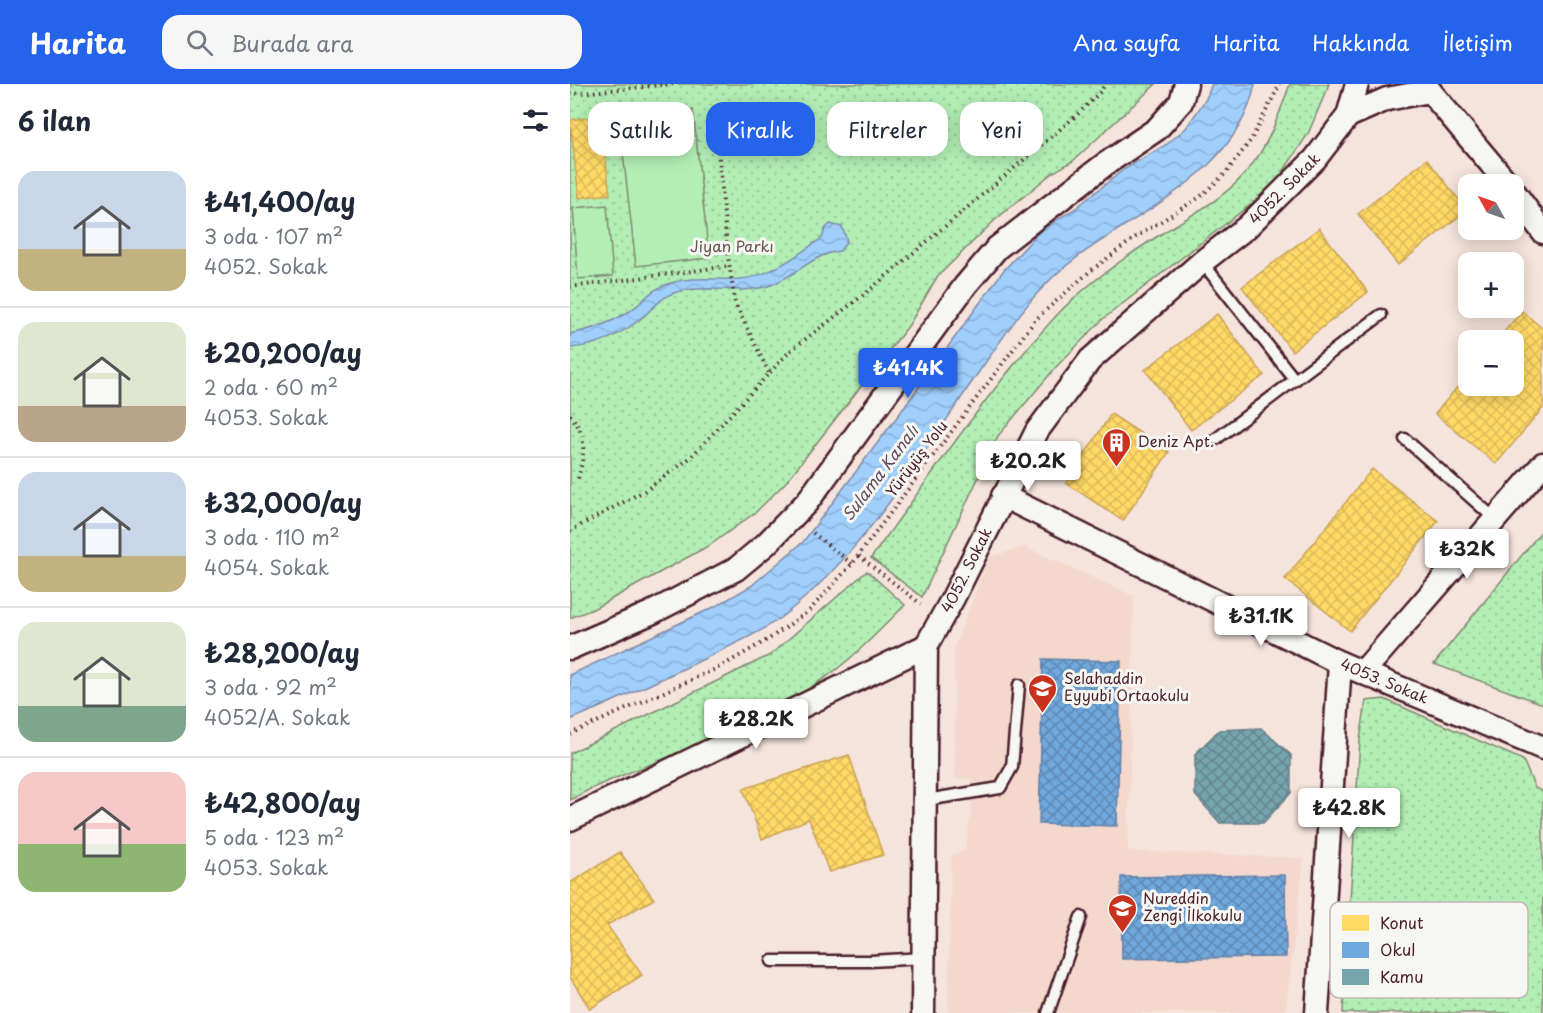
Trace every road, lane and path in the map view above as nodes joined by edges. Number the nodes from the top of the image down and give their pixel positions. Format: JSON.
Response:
{"nodes":[{"id":1,"x":673,"y":84,"type":"edge"},
{"id":2,"x":1105,"y":84,"type":"edge"},
{"id":3,"x":1186,"y":84,"type":"edge"},
{"id":4,"x":1280,"y":84,"type":"edge"},
{"id":5,"x":1357,"y":84,"type":"edge"},
{"id":6,"x":1427,"y":87,"type":"edge"},
{"id":7,"x":570,"y":94,"type":"edge"},
{"id":8,"x":1348,"y":117,"type":"junction"},
{"id":9,"x":719,"y":156,"type":"edge"},
{"id":10,"x":1500,"y":174,"type":"edge"},
{"id":11,"x":1524,"y":206,"type":"edge"},
{"id":12,"x":1543,"y":232,"type":"edge"},
{"id":13,"x":1202,"y":262,"type":"junction"},
{"id":14,"x":730,"y":266,"type":"junction"},
{"id":15,"x":570,"y":287,"type":"edge"},
{"id":16,"x":1381,"y":315,"type":"dead end"},
{"id":17,"x":769,"y":373,"type":"junction"},
{"id":18,"x":1295,"y":380,"type":"junction"},
{"id":19,"x":570,"y":415,"type":"edge"},
{"id":20,"x":1216,"y":439,"type":"dead end"},
{"id":21,"x":1406,"y":439,"type":"dead end"},
{"id":22,"x":1543,"y":464,"type":"edge"},
{"id":23,"x":577,"y":482,"type":"dead end"},
{"id":24,"x":1003,"y":496,"type":"junction"},
{"id":25,"x":1494,"y":518,"type":"junction"},
{"id":26,"x":570,"y":531,"type":"edge"},
{"id":27,"x":811,"y":531,"type":"dead end"},
{"id":28,"x":859,"y":556,"type":"junction"},
{"id":29,"x":852,"y":564,"type":"junction"},
{"id":30,"x":941,"y":619,"type":"junction"},
{"id":31,"x":926,"y":646,"type":"junction"},
{"id":32,"x":570,"y":648,"type":"edge"},
{"id":33,"x":1340,"y":663,"type":"junction"},
{"id":34,"x":1364,"y":672,"type":"junction"},
{"id":35,"x":1019,"y":685,"type":"dead end"},
{"id":36,"x":570,"y":734,"type":"edge"},
{"id":37,"x":1543,"y":748,"type":"edge"},
{"id":38,"x":926,"y":800,"type":"junction"},
{"id":39,"x":570,"y":819,"type":"edge"},
{"id":40,"x":1082,"y":917,"type":"dead end"},
{"id":41,"x":924,"y":958,"type":"junction"},
{"id":42,"x":772,"y":961,"type":"dead end"},
{"id":43,"x":923,"y":1013,"type":"edge"},
{"id":44,"x":1048,"y":1013,"type":"edge"},
{"id":45,"x":1317,"y":1013,"type":"edge"}],
"edges":[{"from":1,"to":7,"type":"path"},
{"from":2,"to":17,"type":"path"},
{"from":3,"to":32,"type":"street"},
{"from":4,"to":28,"type":"path","name":"Yürüyüş Yolu"},
{"from":5,"to":8,"type":"street","name":"4052. Sokak"},
{"from":6,"to":8,"type":"street"},
{"from":6,"to":10,"type":"street"},
{"from":8,"to":13,"type":"street","name":"4052. Sokak"},
{"from":9,"to":14,"type":"path"},
{"from":11,"to":12,"type":"street"},
{"from":13,"to":18,"type":"lane"},
{"from":13,"to":24,"type":"street","name":"4052. Sokak"},
{"from":14,"to":15,"type":"path"},
{"from":14,"to":17,"type":"path"},
{"from":16,"to":18,"type":"lane"},
{"from":17,"to":26,"type":"path"},
{"from":18,"to":20,"type":"lane"},
{"from":19,"to":23,"type":"path"},
{"from":21,"to":25,"type":"lane"},
{"from":22,"to":25,"type":"street"},
{"from":24,"to":30,"type":"street","name":"4052. Sokak"},
{"from":24,"to":33,"type":"street","name":"4053. Sokak"},
{"from":25,"to":34,"type":"street"},
{"from":27,"to":29,"type":"path"},
{"from":28,"to":29,"type":"path","name":"Yürüyüş Yolu"},
{"from":28,"to":30,"type":"path"},
{"from":29,"to":36,"type":"path","name":"Yürüyüş Yolu"},
{"from":30,"to":31,"type":"street","name":"4052. Sokak"},
{"from":31,"to":38,"type":"street","name":"4052. Sokak"},
{"from":31,"to":39,"type":"street"},
{"from":33,"to":34,"type":"street","name":"4053. Sokak"},
{"from":33,"to":45,"type":"street"},
{"from":34,"to":37,"type":"street","name":"4053. Sokak"},
{"from":35,"to":38,"type":"lane"},
{"from":38,"to":41,"type":"street","name":"4052. Sokak"},
{"from":40,"to":44,"type":"lane"},
{"from":41,"to":42,"type":"lane"},
{"from":41,"to":43,"type":"street","name":"4052. Sokak"}]}
